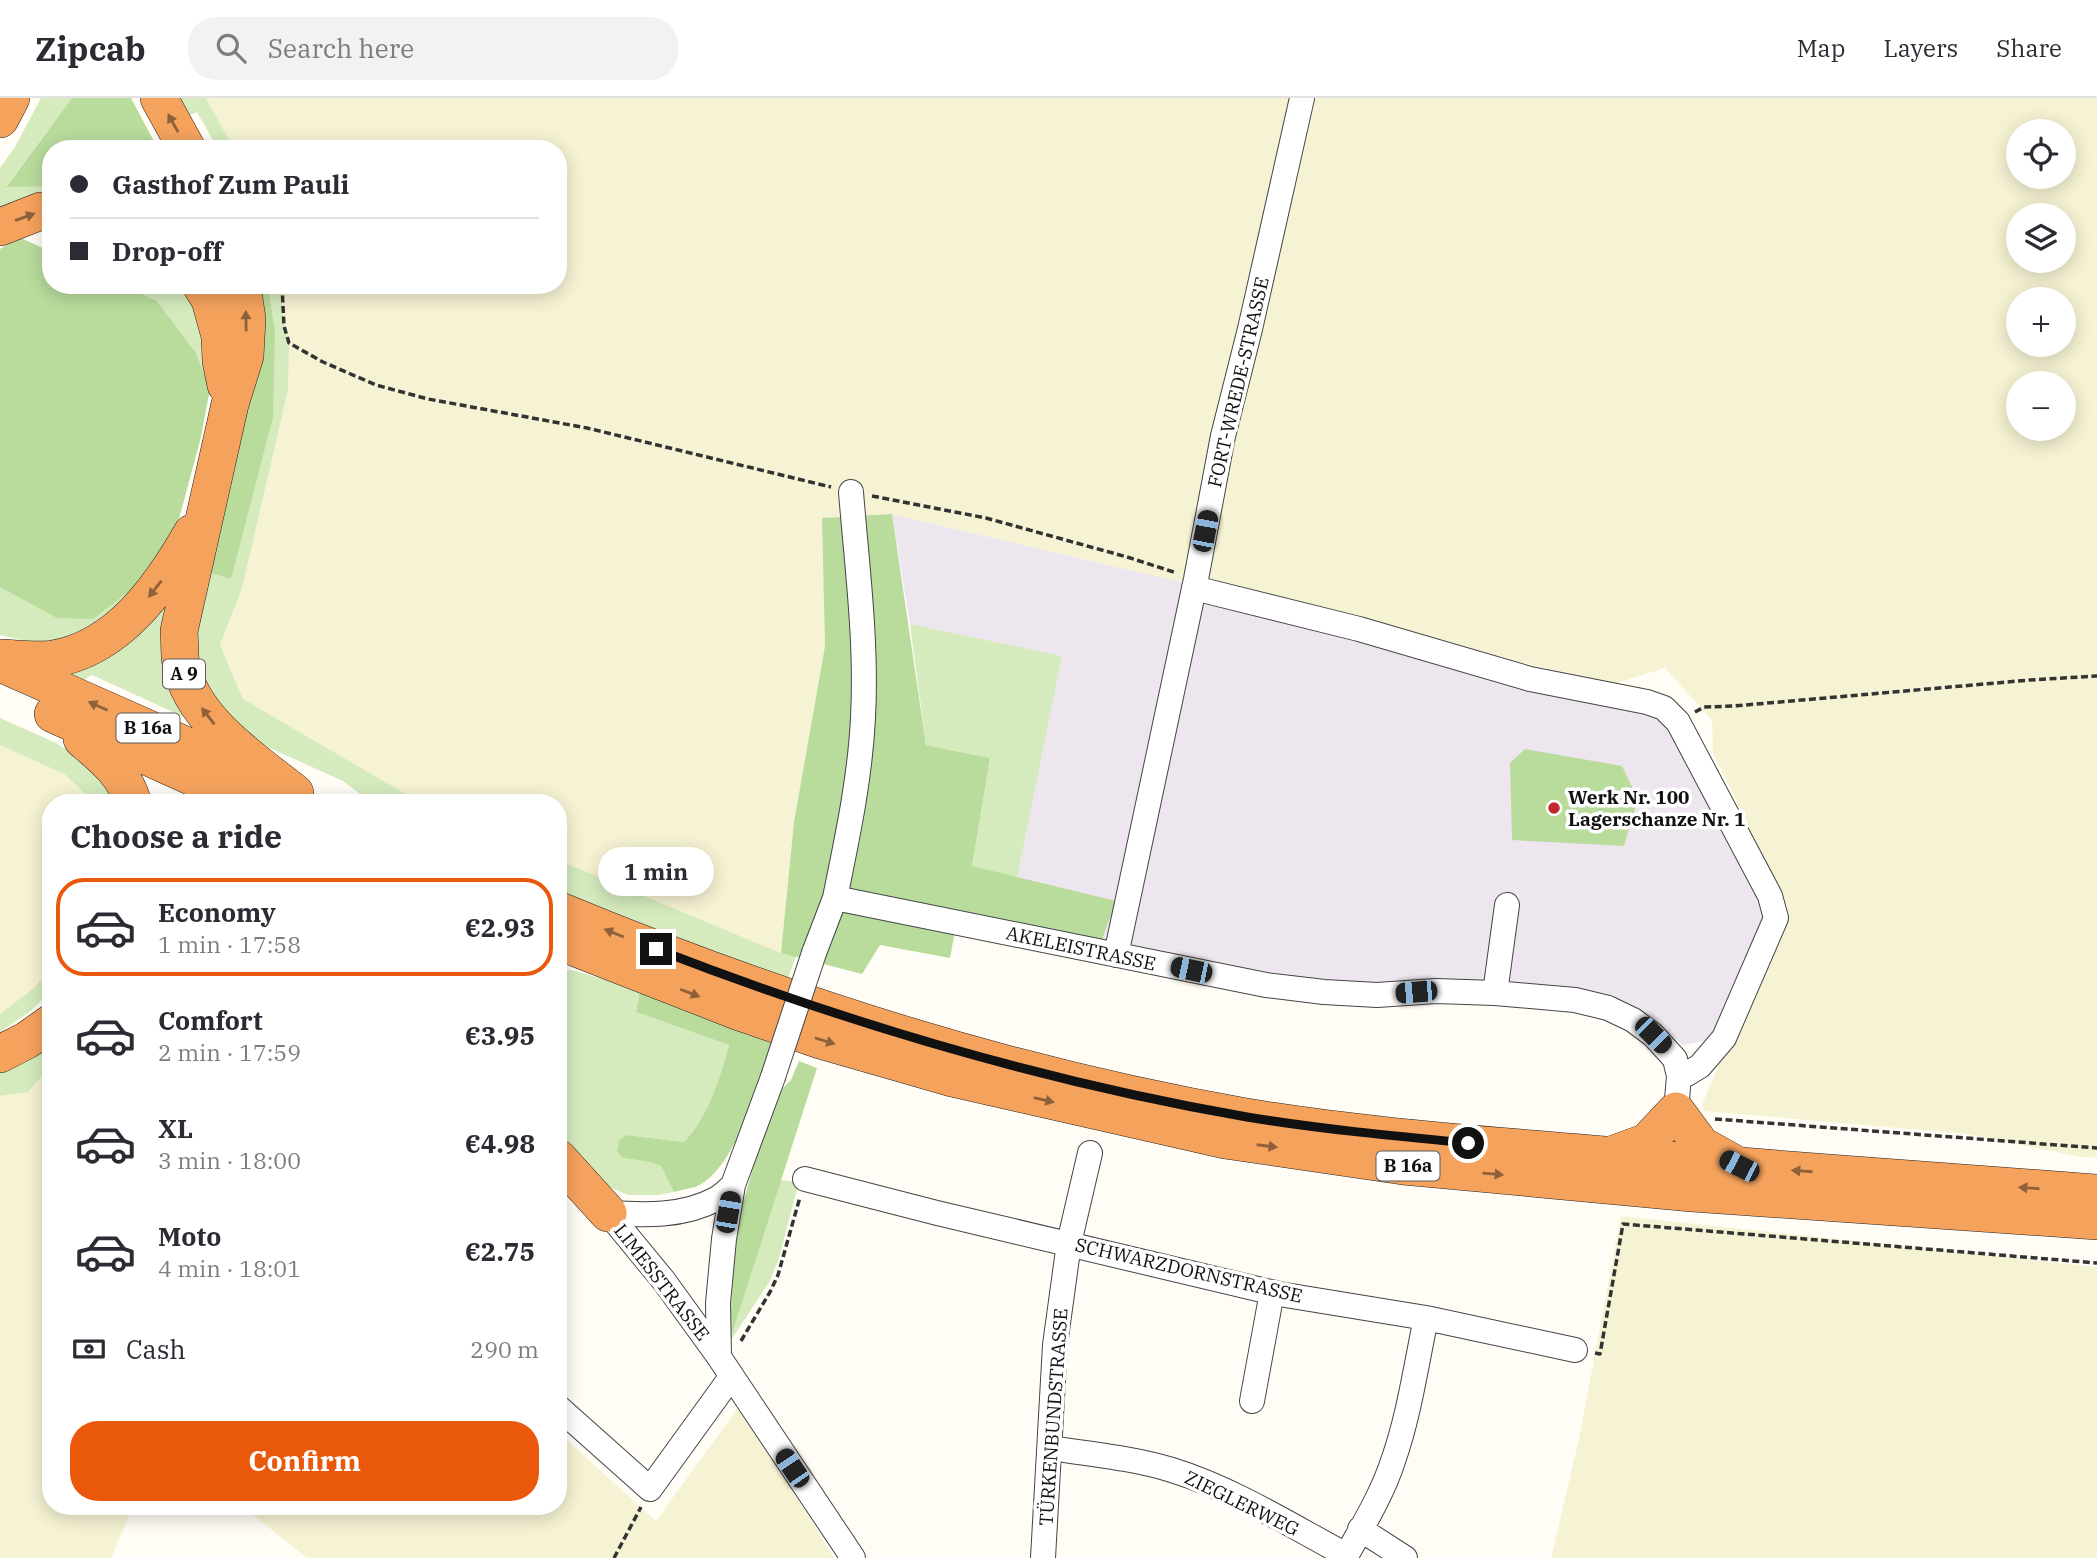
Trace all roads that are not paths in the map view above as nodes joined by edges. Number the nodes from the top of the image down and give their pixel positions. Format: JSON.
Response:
{"nodes":[{"id":1,"x":11,"y":98,"type":"edge"},
{"id":2,"x":159,"y":98,"type":"edge"},
{"id":3,"x":1302,"y":98,"type":"edge"},
{"id":4,"x":0,"y":120,"type":"edge"},
{"id":5,"x":182,"y":140,"type":"edge"},
{"id":6,"x":42,"y":211,"type":"edge"},
{"id":7,"x":0,"y":227,"type":"edge"},
{"id":8,"x":206,"y":294,"type":"edge"},
{"id":9,"x":243,"y":294,"type":"edge"},
{"id":10,"x":230,"y":404,"type":"junction"},
{"id":11,"x":851,"y":492,"type":"road end"},
{"id":12,"x":205,"y":511,"type":"junction"},
{"id":13,"x":1195,"y":584,"type":"junction"},
{"id":14,"x":0,"y":657,"type":"edge"},
{"id":15,"x":0,"y":663,"type":"edge"},
{"id":16,"x":0,"y":689,"type":"edge"},
{"id":17,"x":52,"y":713,"type":"junction"},
{"id":18,"x":131,"y":794,"type":"edge"},
{"id":19,"x":230,"y":794,"type":"edge"},
{"id":20,"x":297,"y":794,"type":"edge"},
{"id":21,"x":301,"y":794,"type":"edge"},
{"id":22,"x":835,"y":898,"type":"junction"},
{"id":23,"x":1507,"y":905,"type":"dead end"},
{"id":24,"x":567,"y":914,"type":"edge"},
{"id":25,"x":567,"y":949,"type":"edge"},
{"id":26,"x":1116,"y":955,"type":"junction"},
{"id":27,"x":1495,"y":993,"type":"junction"},
{"id":28,"x":42,"y":1029,"type":"edge"},
{"id":29,"x":0,"y":1054,"type":"edge"},
{"id":30,"x":1687,"y":1101,"type":"junction"},
{"id":31,"x":1090,"y":1153,"type":"dead end"},
{"id":32,"x":1609,"y":1156,"type":"junction"},
{"id":33,"x":1739,"y":1166,"type":"junction"},
{"id":34,"x":567,"y":1168,"type":"edge"},
{"id":35,"x":805,"y":1179,"type":"road end"},
{"id":36,"x":733,"y":1185,"type":"junction"},
{"id":37,"x":2097,"y":1193,"type":"edge"},
{"id":38,"x":608,"y":1213,"type":"junction"},
{"id":39,"x":2097,"y":1221,"type":"edge"},
{"id":40,"x":1069,"y":1243,"type":"junction"},
{"id":41,"x":1272,"y":1292,"type":"junction"},
{"id":42,"x":1426,"y":1318,"type":"junction"},
{"id":43,"x":1575,"y":1350,"type":"road end"},
{"id":44,"x":725,"y":1367,"type":"junction"},
{"id":45,"x":1252,"y":1401,"type":"dead end"},
{"id":46,"x":567,"y":1415,"type":"edge"},
{"id":47,"x":1050,"y":1448,"type":"junction"},
{"id":48,"x":1360,"y":1529,"type":"junction"},
{"id":49,"x":1345,"y":1557,"type":"edge"},
{"id":50,"x":853,"y":1558,"type":"edge"},
{"id":51,"x":1043,"y":1558,"type":"edge"},
{"id":52,"x":1405,"y":1558,"type":"edge"}],
"edges":[{"from":1,"to":4,"type":"highway"},
{"from":5,"to":2,"type":"highway","one_way":true},
{"from":3,"to":13,"type":"street","name":"FORT-WREDE-STRASSE"},
{"from":7,"to":6,"type":"highway","one_way":true},
{"from":8,"to":10,"type":"highway","number":"A 9"},
{"from":10,"to":9,"type":"highway","number":"A 9","one_way":true},
{"from":10,"to":12,"type":"highway","number":"A 9"},
{"from":11,"to":22,"type":"street"},
{"from":12,"to":14,"type":"highway","number":"A 9","one_way":true},
{"from":21,"to":12,"type":"highway","number":"A 9","one_way":true},
{"from":13,"to":26,"type":"street","name":"FORT-WREDE-STRASSE"},
{"from":13,"to":30,"type":"street"},
{"from":20,"to":15,"type":"highway","number":"B 16a","one_way":true},
{"from":16,"to":17,"type":"highway","number":"B 16a"},
{"from":17,"to":18,"type":"highway"},
{"from":17,"to":19,"type":"highway","number":"B 16a"},
{"from":22,"to":26,"type":"street","name":"AKELEISTRASSE"},
{"from":22,"to":36,"type":"street","name":"LIMESSTRASSE","bridge":true},
{"from":23,"to":27,"type":"street"},
{"from":32,"to":24,"type":"highway","number":"B 16a","one_way":true},
{"from":25,"to":39,"type":"highway","number":"B 16a","one_way":true},
{"from":26,"to":27,"type":"street","name":"AKELEISTRASSE"},
{"from":27,"to":30,"type":"street","name":"AKELEISTRASSE"},
{"from":28,"to":29,"type":"highway"},
{"from":30,"to":32,"type":"highway"},
{"from":30,"to":33,"type":"highway"},
{"from":31,"to":40,"type":"street","name":"TÜRKENBUNDSTRASSE"},
{"from":32,"to":33,"type":"highway","number":"B 16a"},
{"from":37,"to":33,"type":"highway","number":"B 16a","one_way":true},
{"from":34,"to":38,"type":"highway"},
{"from":35,"to":40,"type":"street","name":"SCHWARZDORNSTRASSE"},
{"from":36,"to":38,"type":"street","name":"LIMESSTRASSE"},
{"from":36,"to":44,"type":"street","name":"LIMESSTRASSE"},
{"from":38,"to":44,"type":"street","name":"LIMESSTRASSE"},
{"from":40,"to":41,"type":"street","name":"SCHWARZDORNSTRASSE"},
{"from":40,"to":47,"type":"street","name":"TÜRKENBUNDSTRASSE"},
{"from":41,"to":42,"type":"street","name":"SCHWARZDORNSTRASSE"},
{"from":41,"to":45,"type":"street"},
{"from":42,"to":43,"type":"street","name":"SCHWARZDORNSTRASSE"},
{"from":42,"to":48,"type":"street"},
{"from":44,"to":46,"type":"street"},
{"from":44,"to":50,"type":"street","name":"LIMESSTRASSE"},
{"from":47,"to":49,"type":"street","name":"ZIEGLERWEG"},
{"from":47,"to":51,"type":"street","name":"TÜRKENBUNDSTRASSE"},
{"from":48,"to":49,"type":"street"},
{"from":48,"to":52,"type":"street"}]}
